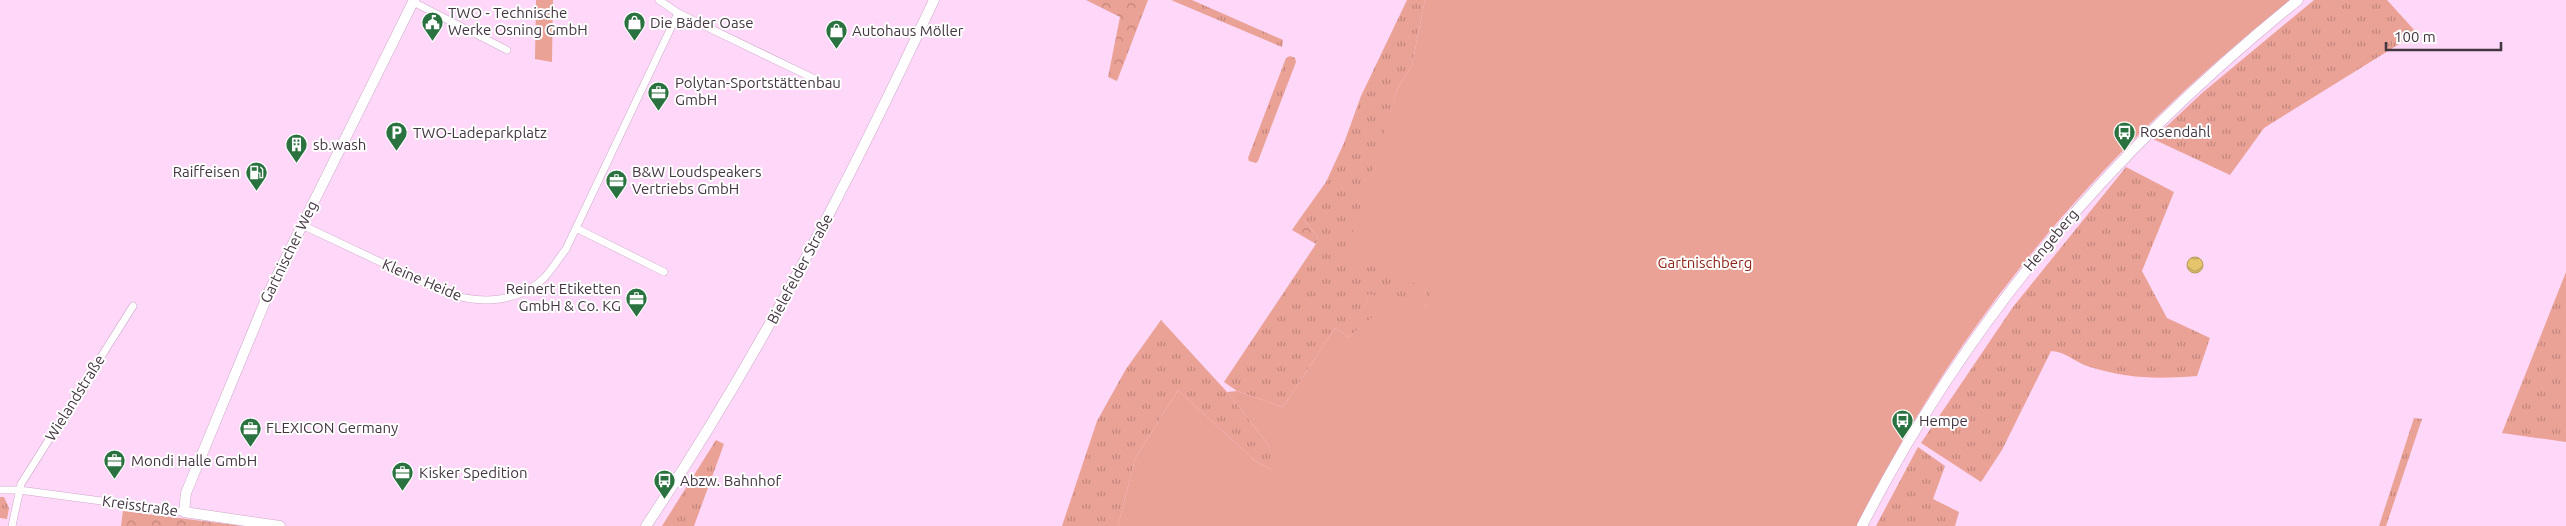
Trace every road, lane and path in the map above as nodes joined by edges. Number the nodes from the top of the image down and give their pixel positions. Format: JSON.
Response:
{"nodes":[{"id":1,"x":659,"y":0,"type":"edge"},
{"id":2,"x":934,"y":0,"type":"edge"},
{"id":3,"x":2298,"y":0,"type":"edge"},
{"id":4,"x":413,"y":1,"type":"edge"},
{"id":5,"x":678,"y":13,"type":"junction"},
{"id":6,"x":507,"y":50,"type":"dead end"},
{"id":7,"x":823,"y":82,"type":"dead end"},
{"id":8,"x":302,"y":225,"type":"junction"},
{"id":9,"x":576,"y":228,"type":"junction"},
{"id":10,"x":664,"y":272,"type":"dead end"},
{"id":11,"x":133,"y":306,"type":"dead end"},
{"id":12,"x":0,"y":490,"type":"edge"},
{"id":13,"x":19,"y":490,"type":"junction"},
{"id":14,"x":184,"y":512,"type":"junction"},
{"id":15,"x":12,"y":526,"type":"edge"},
{"id":16,"x":280,"y":526,"type":"edge"},
{"id":17,"x":646,"y":526,"type":"edge"},
{"id":18,"x":1862,"y":526,"type":"edge"}],
"edges":[{"from":1,"to":5,"type":"street"},
{"from":2,"to":17,"type":"street","name":"Bielefelder Straße"},
{"from":3,"to":18,"type":"street","name":"Hengeberg"},
{"from":4,"to":6,"type":"street"},
{"from":4,"to":8,"type":"street","name":"Gartnischer Weg"},
{"from":5,"to":7,"type":"street"},
{"from":5,"to":9,"type":"street","name":"Kleine Heide"},
{"from":8,"to":9,"type":"street","name":"Kleine Heide"},
{"from":8,"to":14,"type":"street","name":"Gartnischer Weg"},
{"from":9,"to":10,"type":"street"},
{"from":11,"to":13,"type":"street","name":"Wielandstraße"},
{"from":12,"to":13,"type":"street","name":"Kreisstraße"},
{"from":13,"to":14,"type":"street","name":"Kreisstraße"},
{"from":13,"to":15,"type":"street"},
{"from":14,"to":16,"type":"street","name":"Kreisstraße"}]}
